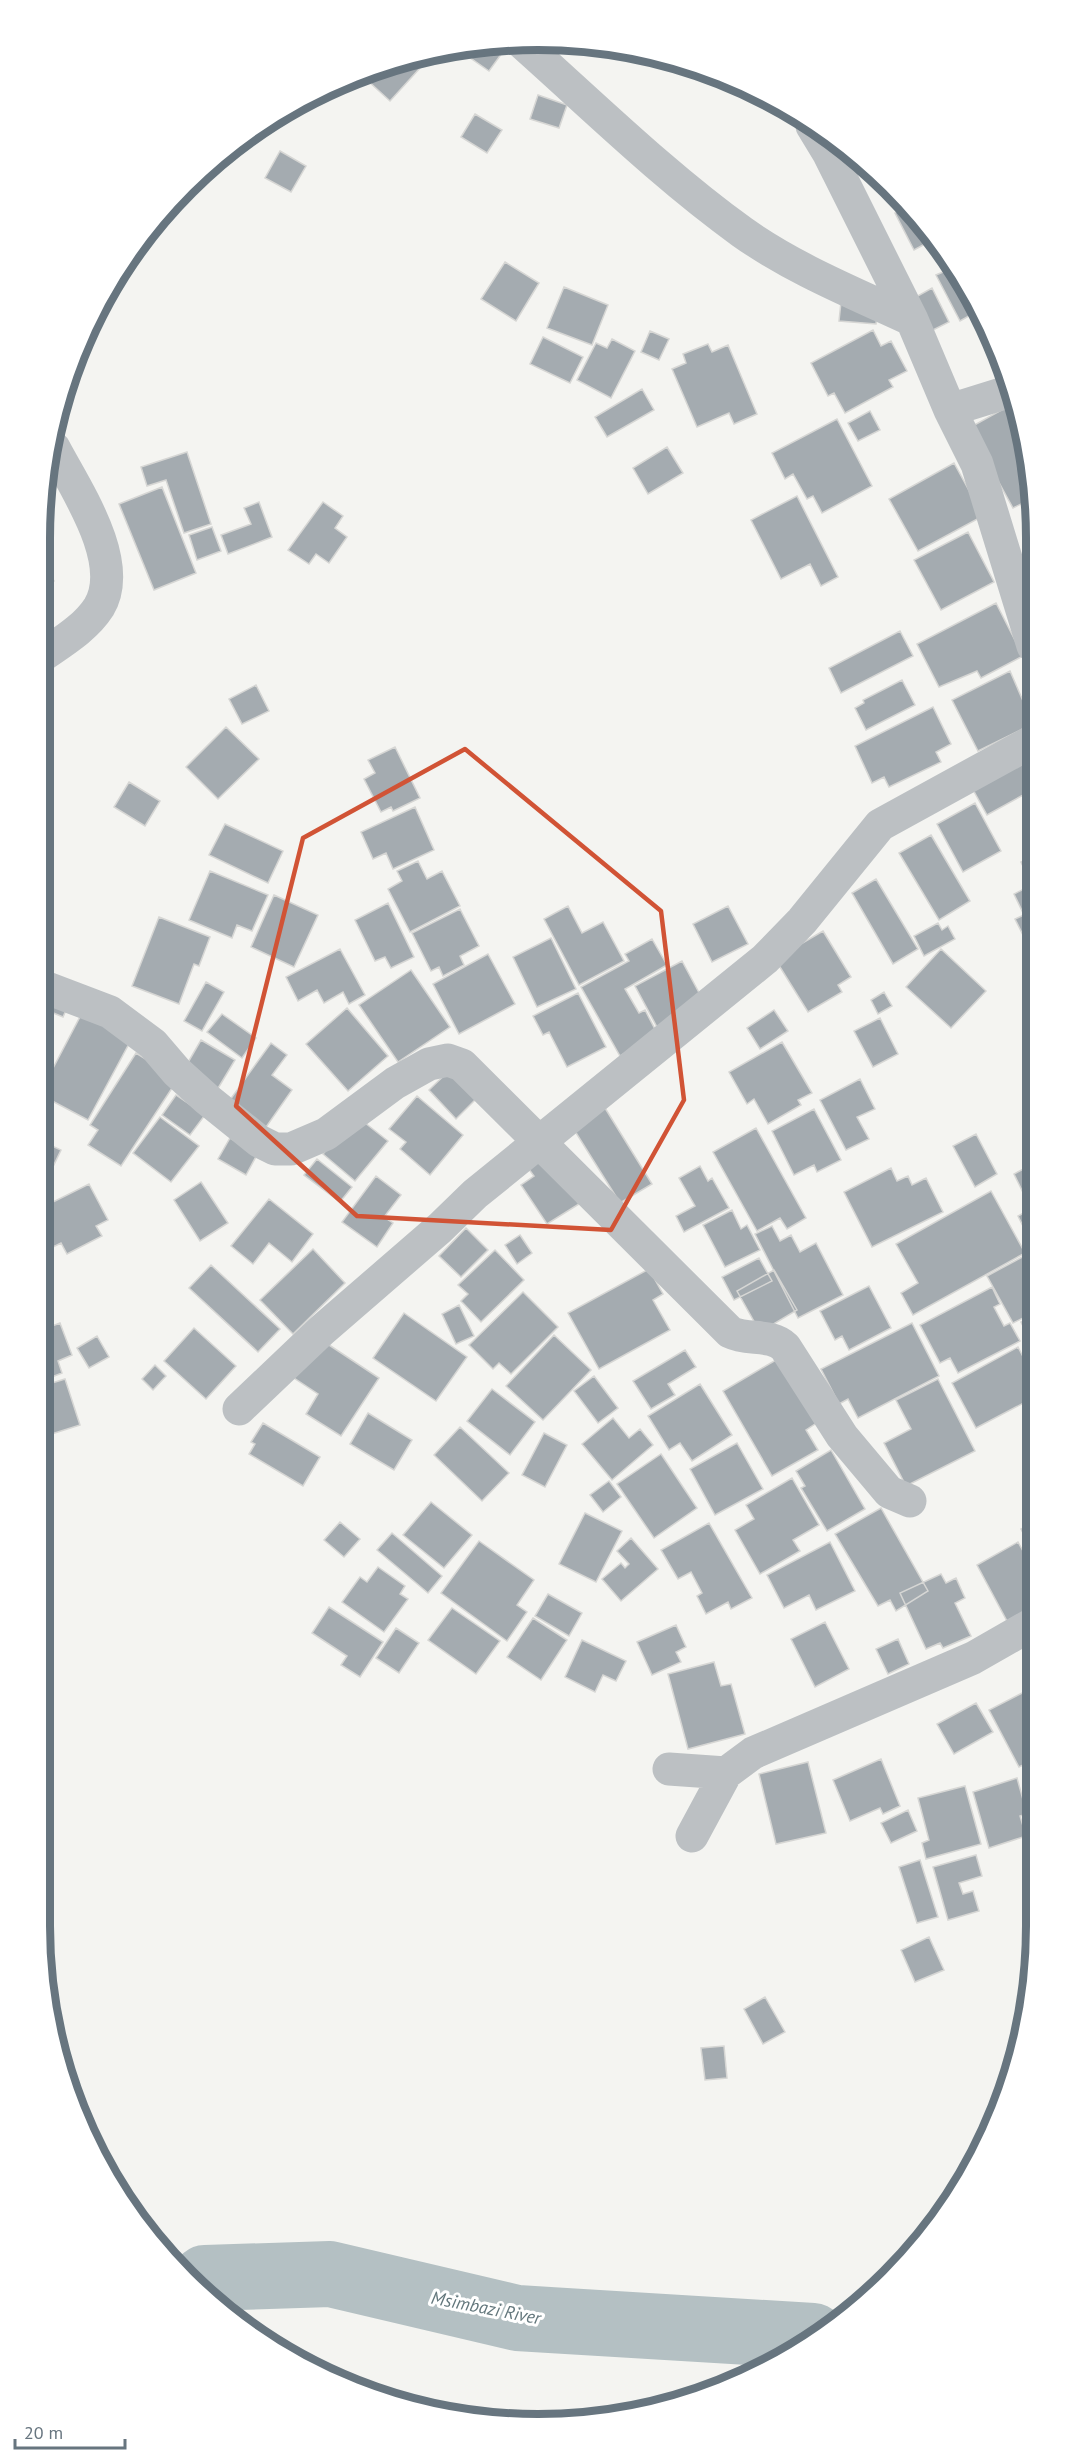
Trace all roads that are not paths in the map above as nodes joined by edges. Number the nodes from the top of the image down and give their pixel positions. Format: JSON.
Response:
{"nodes":[{"id":1,"x":531,"y":50,"type":"edge"},
{"id":2,"x":820,"y":140,"type":"edge"},
{"id":3,"x":912,"y":320,"type":"junction"},
{"id":4,"x":1004,"y":393,"type":"edge"},
{"id":5,"x":950,"y":410,"type":"junction"},
{"id":6,"x":57,"y":454,"type":"edge"},
{"id":7,"x":1026,"y":623,"type":"edge"},
{"id":8,"x":50,"y":650,"type":"edge"},
{"id":9,"x":1026,"y":745,"type":"edge"},
{"id":10,"x":50,"y":989,"type":"edge"},
{"id":11,"x":538,"y":1140,"type":"junction"},
{"id":12,"x":239,"y":1409,"type":"dead end"},
{"id":13,"x":910,"y":1501,"type":"dead end"},
{"id":14,"x":1026,"y":1628,"type":"edge"},
{"id":15,"x":669,"y":1769,"type":"dead end"},
{"id":16,"x":726,"y":1773,"type":"junction"},
{"id":17,"x":692,"y":1836,"type":"dead end"}],
"edges":[{"from":1,"to":3,"type":"street"},
{"from":2,"to":3,"type":"street"},
{"from":3,"to":5,"type":"street"},
{"from":4,"to":5,"type":"street"},
{"from":5,"to":7,"type":"street"},
{"from":6,"to":8,"type":"street"},
{"from":9,"to":11,"type":"street"},
{"from":10,"to":11,"type":"street"},
{"from":11,"to":12,"type":"street"},
{"from":11,"to":13,"type":"street"},
{"from":14,"to":16,"type":"street"},
{"from":15,"to":16,"type":"street"},
{"from":16,"to":17,"type":"street"}]}
